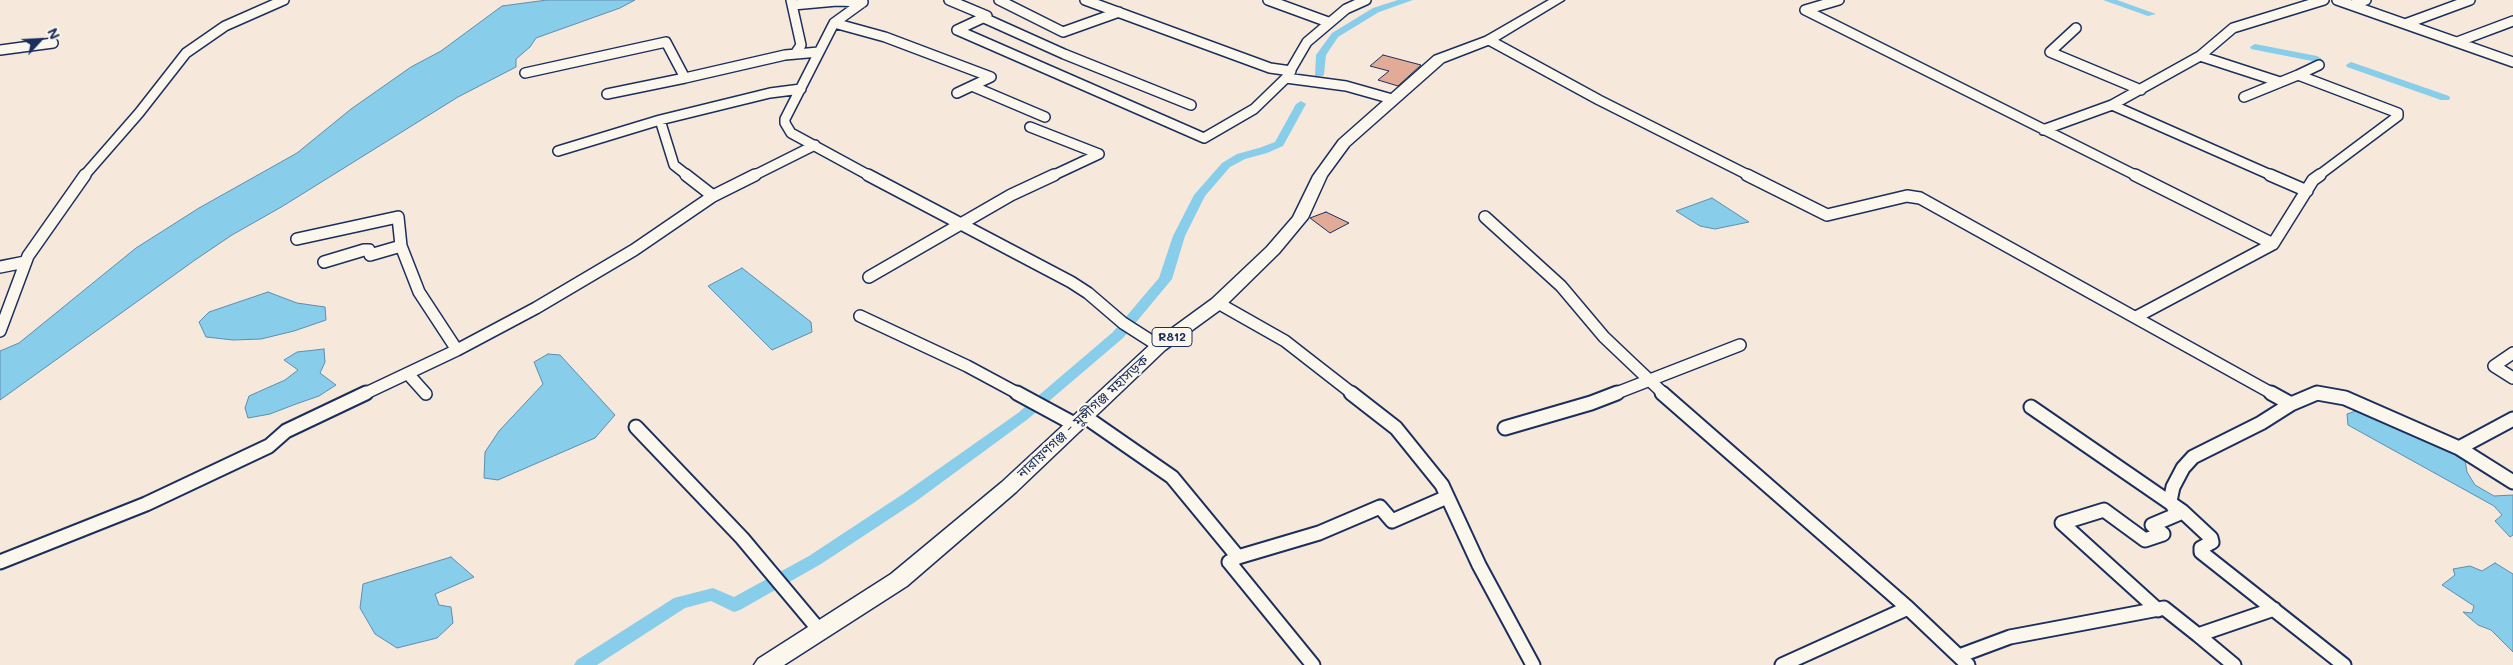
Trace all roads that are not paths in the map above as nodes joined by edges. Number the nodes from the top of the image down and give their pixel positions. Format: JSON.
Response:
{"nodes":[{"id":1,"x":284,"y":0,"type":"edge"},
{"id":2,"x":949,"y":0,"type":"edge"},
{"id":3,"x":1000,"y":0,"type":"edge"},
{"id":4,"x":1085,"y":0,"type":"edge"},
{"id":5,"x":1268,"y":0,"type":"edge"},
{"id":6,"x":1366,"y":0,"type":"edge"},
{"id":7,"x":1558,"y":0,"type":"edge"},
{"id":8,"x":1839,"y":0,"type":"edge"},
{"id":9,"x":2324,"y":0,"type":"edge"},
{"id":10,"x":2337,"y":0,"type":"edge"},
{"id":11,"x":2366,"y":0,"type":"edge"},
{"id":12,"x":2470,"y":0,"type":"edge"},
{"id":13,"x":792,"y":2,"type":"edge"},
{"id":14,"x":2352,"y":5,"type":"junction"},
{"id":15,"x":1119,"y":12,"type":"junction"},
{"id":16,"x":984,"y":18,"type":"junction"},
{"id":17,"x":2513,"y":21,"type":"edge"},
{"id":18,"x":1328,"y":22,"type":"junction"},
{"id":19,"x":834,"y":23,"type":"junction"},
{"id":20,"x":2405,"y":24,"type":"junction"},
{"id":21,"x":2076,"y":28,"type":"dead end"},
{"id":22,"x":1489,"y":40,"type":"junction"},
{"id":23,"x":2457,"y":42,"type":"junction"},
{"id":24,"x":53,"y":43,"type":"dead end"},
{"id":25,"x":0,"y":50,"type":"edge"},
{"id":26,"x":818,"y":52,"type":"junction"},
{"id":27,"x":795,"y":54,"type":"junction"},
{"id":28,"x":2200,"y":56,"type":"junction"},
{"id":29,"x":2513,"y":61,"type":"edge"},
{"id":30,"x":2319,"y":65,"type":"dead end"},
{"id":31,"x":525,"y":73,"type":"dead end"},
{"id":32,"x":1289,"y":74,"type":"junction"},
{"id":33,"x":2298,"y":75,"type":"junction"},
{"id":34,"x":685,"y":78,"type":"junction"},
{"id":35,"x":2280,"y":82,"type":"junction"},
{"id":36,"x":972,"y":86,"type":"junction"},
{"id":37,"x":801,"y":89,"type":"junction"},
{"id":38,"x":2141,"y":90,"type":"junction"},
{"id":39,"x":957,"y":93,"type":"dead end"},
{"id":40,"x":607,"y":94,"type":"dead end"},
{"id":41,"x":2244,"y":97,"type":"dead end"},
{"id":42,"x":1392,"y":99,"type":"junction"},
{"id":43,"x":1191,"y":105,"type":"dead end"},
{"id":44,"x":2112,"y":105,"type":"junction"},
{"id":45,"x":660,"y":120,"type":"junction"},
{"id":46,"x":2043,"y":130,"type":"junction"},
{"id":47,"x":815,"y":145,"type":"junction"},
{"id":48,"x":558,"y":151,"type":"dead end"},
{"id":49,"x":2307,"y":191,"type":"junction"},
{"id":50,"x":713,"y":196,"type":"junction"},
{"id":51,"x":1485,"y":217,"type":"dead end"},
{"id":52,"x":960,"y":225,"type":"junction"},
{"id":53,"x":298,"y":239,"type":"dead end"},
{"id":54,"x":2273,"y":244,"type":"junction"},
{"id":55,"x":401,"y":246,"type":"junction"},
{"id":56,"x":25,"y":262,"type":"junction"},
{"id":57,"x":324,"y":262,"type":"dead end"},
{"id":58,"x":0,"y":267,"type":"edge"},
{"id":59,"x":868,"y":277,"type":"dead end"},
{"id":60,"x":1218,"y":303,"type":"junction"},
{"id":61,"x":860,"y":316,"type":"dead end"},
{"id":62,"x":2136,"y":317,"type":"junction"},
{"id":63,"x":0,"y":331,"type":"edge"},
{"id":64,"x":1740,"y":345,"type":"dead end"},
{"id":65,"x":1159,"y":346,"type":"junction"},
{"id":66,"x":457,"y":350,"type":"junction"},
{"id":67,"x":2513,"y":353,"type":"edge"},
{"id":68,"x":409,"y":374,"type":"junction"},
{"id":69,"x":2513,"y":378,"type":"edge"},
{"id":70,"x":1650,"y":381,"type":"junction"},
{"id":71,"x":426,"y":394,"type":"dead end"},
{"id":72,"x":2291,"y":404,"type":"junction"},
{"id":73,"x":2031,"y":407,"type":"dead end"},
{"id":74,"x":2513,"y":419,"type":"edge"},
{"id":75,"x":1080,"y":421,"type":"junction"},
{"id":76,"x":636,"y":427,"type":"dead end"},
{"id":77,"x":1505,"y":428,"type":"dead end"},
{"id":78,"x":2459,"y":448,"type":"junction"},
{"id":79,"x":2513,"y":482,"type":"edge"},
{"id":80,"x":1447,"y":497,"type":"junction"},
{"id":81,"x":2170,"y":501,"type":"junction"},
{"id":82,"x":1238,"y":557,"type":"junction"},
{"id":83,"x":0,"y":562,"type":"edge"},
{"id":84,"x":1908,"y":608,"type":"junction"},
{"id":85,"x":2158,"y":610,"type":"junction"},
{"id":86,"x":2274,"y":610,"type":"junction"},
{"id":87,"x":820,"y":631,"type":"junction"},
{"id":88,"x":2198,"y":636,"type":"junction"},
{"id":89,"x":1963,"y":660,"type":"edge"},
{"id":90,"x":1527,"y":664,"type":"edge"},
{"id":91,"x":766,"y":665,"type":"edge"},
{"id":92,"x":1313,"y":665,"type":"edge"},
{"id":93,"x":1782,"y":665,"type":"edge"},
{"id":94,"x":2234,"y":665,"type":"edge"},
{"id":95,"x":2344,"y":665,"type":"edge"}],
"edges":[{"from":1,"to":56,"type":"street"},
{"from":2,"to":16,"type":"street"},
{"from":3,"to":15,"type":"street"},
{"from":4,"to":15,"type":"street"},
{"from":5,"to":18,"type":"street"},
{"from":6,"to":18,"type":"street"},
{"from":7,"to":22,"type":"main road","name":"নারায়ণগঞ্জ - মুন্সীগঞ্জ মহাসড়ক","number":"R812"},
{"from":8,"to":46,"type":"street"},
{"from":9,"to":28,"type":"street"},
{"from":10,"to":14,"type":"street"},
{"from":11,"to":14,"type":"street"},
{"from":12,"to":20,"type":"street"},
{"from":13,"to":19,"type":"street"},
{"from":13,"to":27,"type":"street"},
{"from":14,"to":20,"type":"street"},
{"from":15,"to":32,"type":"street"},
{"from":16,"to":32,"type":"street"},
{"from":16,"to":43,"type":"street"},
{"from":17,"to":23,"type":"street"},
{"from":18,"to":32,"type":"street"},
{"from":19,"to":26,"type":"street"},
{"from":19,"to":36,"type":"street"},
{"from":20,"to":23,"type":"street"},
{"from":21,"to":38,"type":"street"},
{"from":22,"to":42,"type":"main road","name":"নারায়ণগঞ্জ - মুন্সীগঞ্জ মহাসড়ক","number":"R812"},
{"from":22,"to":62,"type":"street"},
{"from":23,"to":29,"type":"street"},
{"from":24,"to":25,"type":"street"},
{"from":26,"to":27,"type":"street"},
{"from":26,"to":37,"type":"street"},
{"from":27,"to":34,"type":"street"},
{"from":28,"to":35,"type":"street"},
{"from":28,"to":38,"type":"street"},
{"from":30,"to":33,"type":"street"},
{"from":31,"to":34,"type":"street"},
{"from":32,"to":42,"type":"street"},
{"from":33,"to":35,"type":"street"},
{"from":33,"to":49,"type":"street"},
{"from":34,"to":40,"type":"street"},
{"from":35,"to":41,"type":"street"},
{"from":36,"to":39,"type":"street"},
{"from":36,"to":52,"type":"street"},
{"from":37,"to":45,"type":"street"},
{"from":37,"to":47,"type":"street"},
{"from":38,"to":44,"type":"street"},
{"from":42,"to":60,"type":"main road","name":"নারায়ণগঞ্জ - মুন্সীগঞ্জ মহাসড়ক","number":"R812"},
{"from":44,"to":46,"type":"street"},
{"from":44,"to":49,"type":"street"},
{"from":45,"to":48,"type":"street"},
{"from":45,"to":50,"type":"street"},
{"from":46,"to":54,"type":"street"},
{"from":47,"to":50,"type":"street"},
{"from":47,"to":52,"type":"street"},
{"from":49,"to":54,"type":"street"},
{"from":50,"to":66,"type":"street"},
{"from":51,"to":70,"type":"street"},
{"from":52,"to":59,"type":"street"},
{"from":52,"to":65,"type":"street"},
{"from":53,"to":55,"type":"street"},
{"from":54,"to":62,"type":"street"},
{"from":55,"to":57,"type":"street"},
{"from":55,"to":66,"type":"street"},
{"from":56,"to":58,"type":"street"},
{"from":56,"to":63,"type":"street"},
{"from":60,"to":65,"type":"main road","name":"নারায়ণগঞ্জ - মুন্সীগঞ্জ মহাসড়ক","number":"R812"},
{"from":60,"to":80,"type":"street"},
{"from":61,"to":75,"type":"street"},
{"from":62,"to":72,"type":"street"},
{"from":64,"to":70,"type":"street"},
{"from":65,"to":75,"type":"main road","name":"নারায়ণগঞ্জ - মুন্সীগঞ্জ মহাসড়ক","number":"R812"},
{"from":66,"to":68,"type":"street"},
{"from":67,"to":69,"type":"street"},
{"from":68,"to":71,"type":"street"},
{"from":68,"to":83,"type":"street"},
{"from":70,"to":77,"type":"street"},
{"from":70,"to":84,"type":"street"},
{"from":72,"to":78,"type":"street"},
{"from":72,"to":81,"type":"street"},
{"from":73,"to":81,"type":"street"},
{"from":74,"to":78,"type":"street"},
{"from":75,"to":82,"type":"street"},
{"from":75,"to":87,"type":"main road","name":"নারায়ণগঞ্জ - মুন্সীগঞ্জ মহাসড়ক","number":"R812"},
{"from":76,"to":87,"type":"street"},
{"from":78,"to":79,"type":"street"},
{"from":80,"to":82,"type":"street"},
{"from":80,"to":90,"type":"street"},
{"from":81,"to":85,"type":"street"},
{"from":81,"to":86,"type":"street"},
{"from":82,"to":92,"type":"street"},
{"from":84,"to":89,"type":"street"},
{"from":84,"to":93,"type":"street"},
{"from":85,"to":88,"type":"street"},
{"from":85,"to":89,"type":"street"},
{"from":86,"to":88,"type":"street"},
{"from":86,"to":95,"type":"street"},
{"from":87,"to":91,"type":"main road","name":"নারায়ণগঞ্জ - মুন্সীগঞ্জ মহাসড়ক","number":"R812"},
{"from":88,"to":94,"type":"street"}]}
